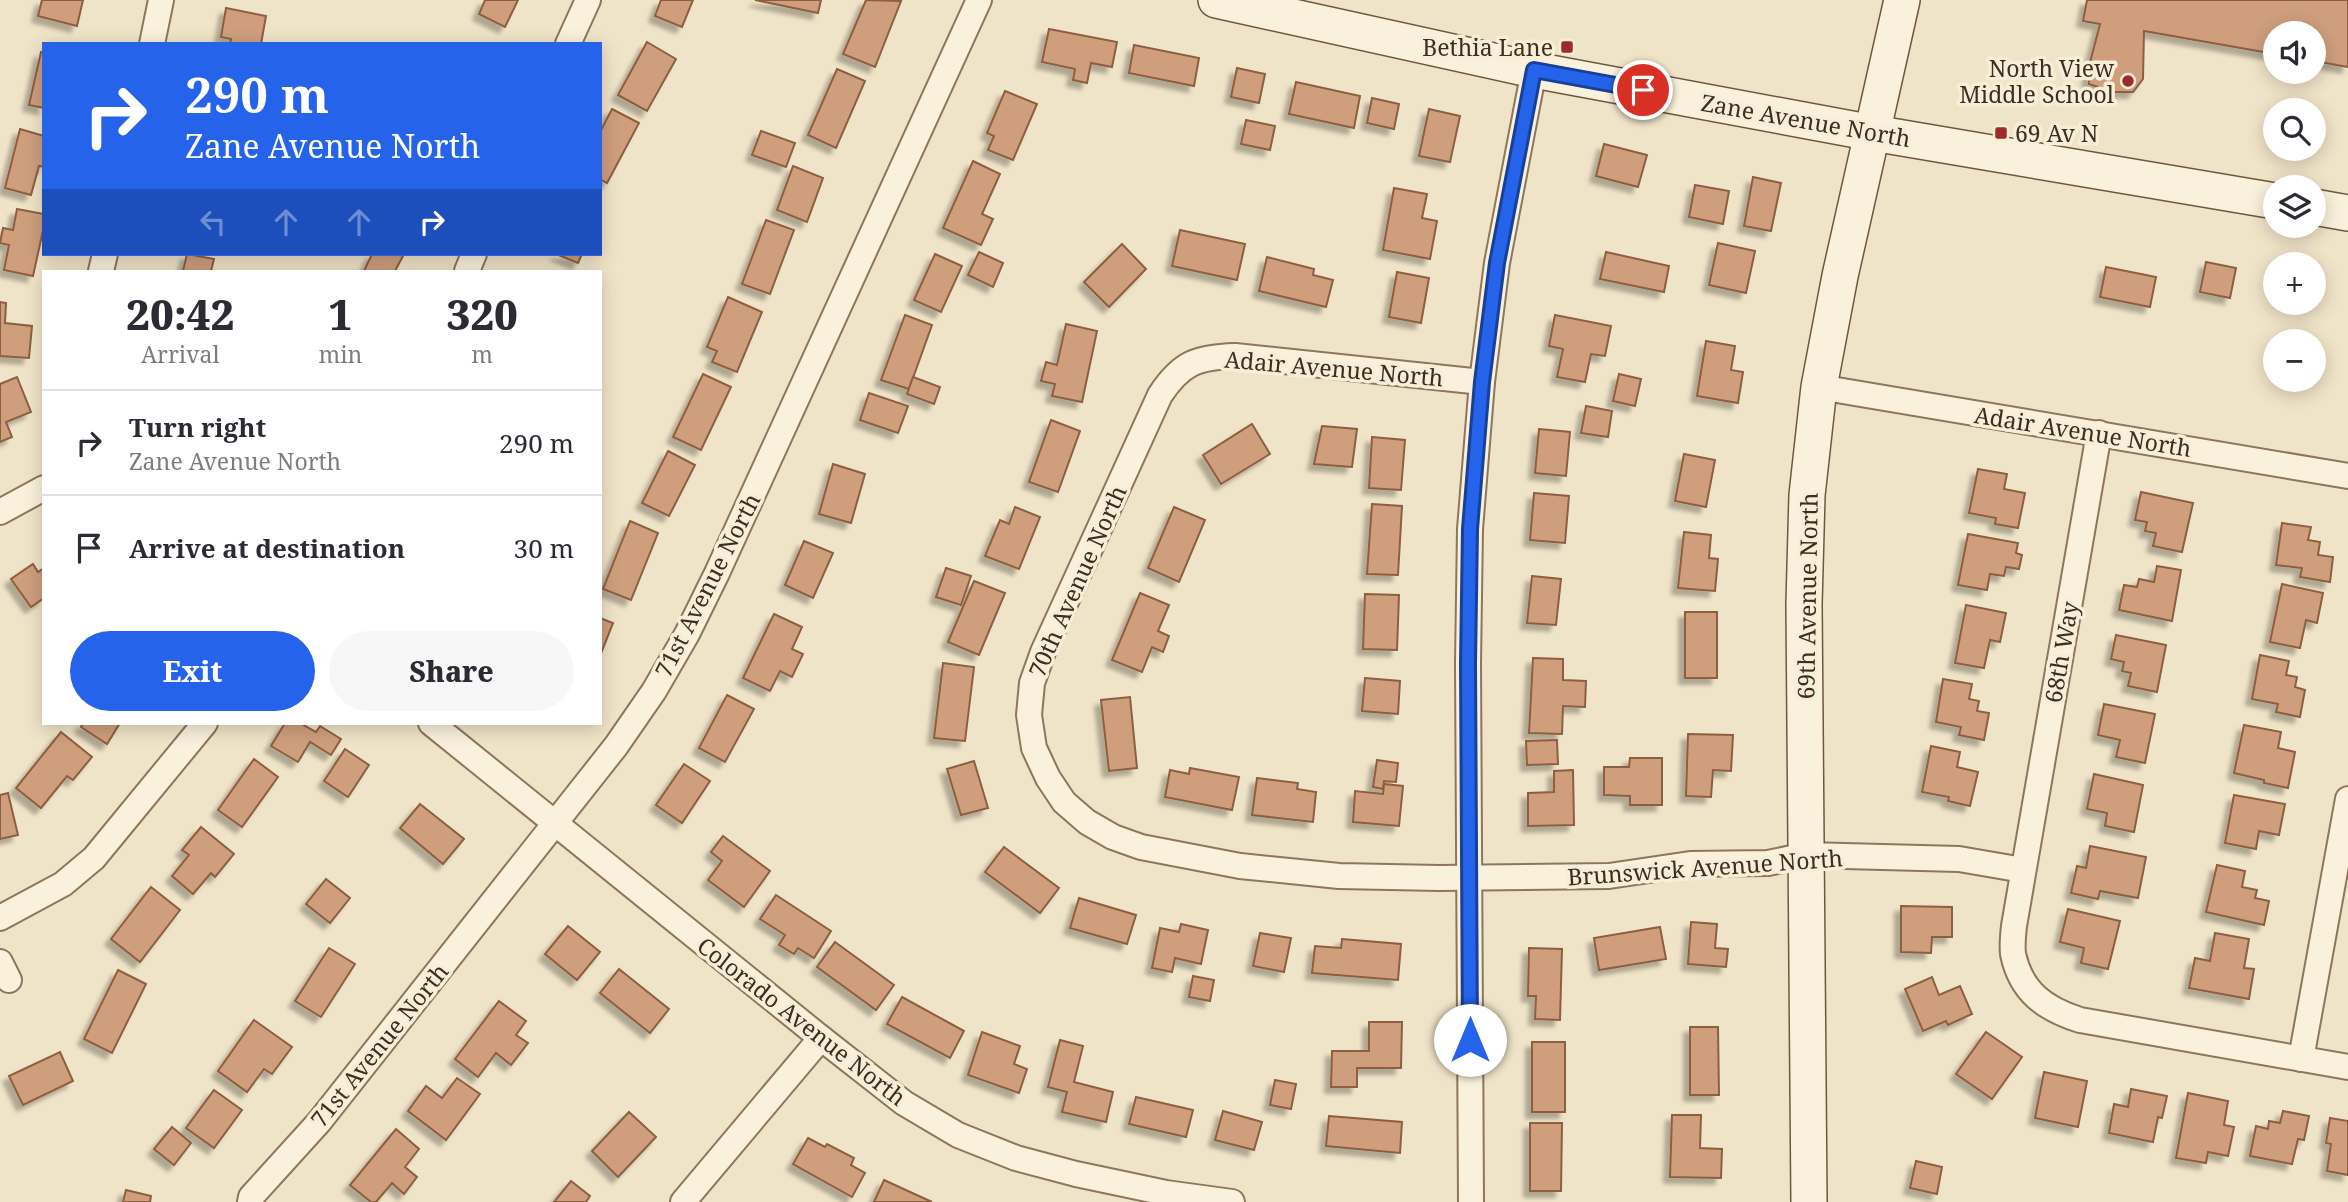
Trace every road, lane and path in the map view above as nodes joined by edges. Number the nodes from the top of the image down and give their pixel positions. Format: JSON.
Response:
{"nodes":[{"id":1,"x":161,"y":0,"type":"edge"},
{"id":2,"x":587,"y":0,"type":"edge"},
{"id":3,"x":979,"y":0,"type":"edge"},
{"id":4,"x":1216,"y":0,"type":"edge"},
{"id":5,"x":1902,"y":0,"type":"edge"},
{"id":6,"x":152,"y":42,"type":"edge"},
{"id":7,"x":569,"y":42,"type":"edge"},
{"id":8,"x":1534,"y":70,"type":"junction"},
{"id":9,"x":1873,"y":133,"type":"junction"},
{"id":10,"x":2263,"y":199,"type":"edge"},
{"id":11,"x":2326,"y":209,"type":"edge"},
{"id":12,"x":2348,"y":213,"type":"edge"},
{"id":13,"x":1187,"y":364,"type":"joint"},
{"id":14,"x":1482,"y":382,"type":"junction"},
{"id":15,"x":1819,"y":387,"type":"junction"},
{"id":16,"x":2099,"y":433,"type":"junction"},
{"id":17,"x":2348,"y":476,"type":"edge"},
{"id":18,"x":42,"y":489,"type":"edge"},
{"id":19,"x":0,"y":512,"type":"edge"},
{"id":20,"x":203,"y":725,"type":"edge"},
{"id":21,"x":434,"y":725,"type":"edge"},
{"id":22,"x":2348,"y":799,"type":"edge"},
{"id":23,"x":556,"y":823,"type":"junction"},
{"id":24,"x":1142,"y":847,"type":"joint"},
{"id":25,"x":1806,"y":855,"type":"junction"},
{"id":26,"x":2023,"y":870,"type":"junction"},
{"id":27,"x":1469,"y":878,"type":"junction"},
{"id":28,"x":0,"y":918,"type":"edge"},
{"id":29,"x":821,"y":1038,"type":"junction"},
{"id":30,"x":2301,"y":1059,"type":"junction"},
{"id":31,"x":2348,"y":1067,"type":"edge"},
{"id":32,"x":250,"y":1202,"type":"edge"},
{"id":33,"x":683,"y":1202,"type":"edge"},
{"id":34,"x":1232,"y":1202,"type":"edge"},
{"id":35,"x":1471,"y":1202,"type":"edge"},
{"id":36,"x":1809,"y":1202,"type":"edge"}],
"edges":[{"from":1,"to":6,"type":"street"},
{"from":2,"to":7,"type":"street"},
{"from":3,"to":23,"type":"street","name":"71st Avenue North"},
{"from":4,"to":8,"type":"street","name":"Zane Avenue North"},
{"from":5,"to":9,"type":"street","name":"69th Avenue North"},
{"from":8,"to":9,"type":"street","name":"Zane Avenue North"},
{"from":8,"to":14,"type":"street"},
{"from":9,"to":10,"type":"street","name":"Zane Avenue North"},
{"from":9,"to":15,"type":"street","name":"69th Avenue North"},
{"from":11,"to":12,"type":"street"},
{"from":13,"to":14,"type":"street","name":"Adair Avenue North"},
{"from":13,"to":24,"type":"street","name":"70th Avenue North"},
{"from":14,"to":27,"type":"street"},
{"from":15,"to":16,"type":"street","name":"Adair Avenue North"},
{"from":15,"to":25,"type":"street","name":"69th Avenue North"},
{"from":16,"to":17,"type":"street","name":"Adair Avenue North"},
{"from":16,"to":26,"type":"street","name":"68th Way"},
{"from":18,"to":19,"type":"street"},
{"from":20,"to":28,"type":"street"},
{"from":21,"to":23,"type":"street","name":"Colorado Avenue North"},
{"from":22,"to":30,"type":"street"},
{"from":23,"to":29,"type":"street","name":"Colorado Avenue North"},
{"from":23,"to":32,"type":"street","name":"71st Avenue North"},
{"from":24,"to":27,"type":"street","name":"Brunswick Avenue North"},
{"from":25,"to":26,"type":"street","name":"Brunswick Avenue North"},
{"from":25,"to":27,"type":"street","name":"Brunswick Avenue North"},
{"from":25,"to":36,"type":"street","name":"69th Avenue North"},
{"from":26,"to":30,"type":"street"},
{"from":27,"to":35,"type":"street"},
{"from":29,"to":33,"type":"street"},
{"from":29,"to":34,"type":"street","name":"Colorado Avenue North"},
{"from":30,"to":31,"type":"street"}]}
